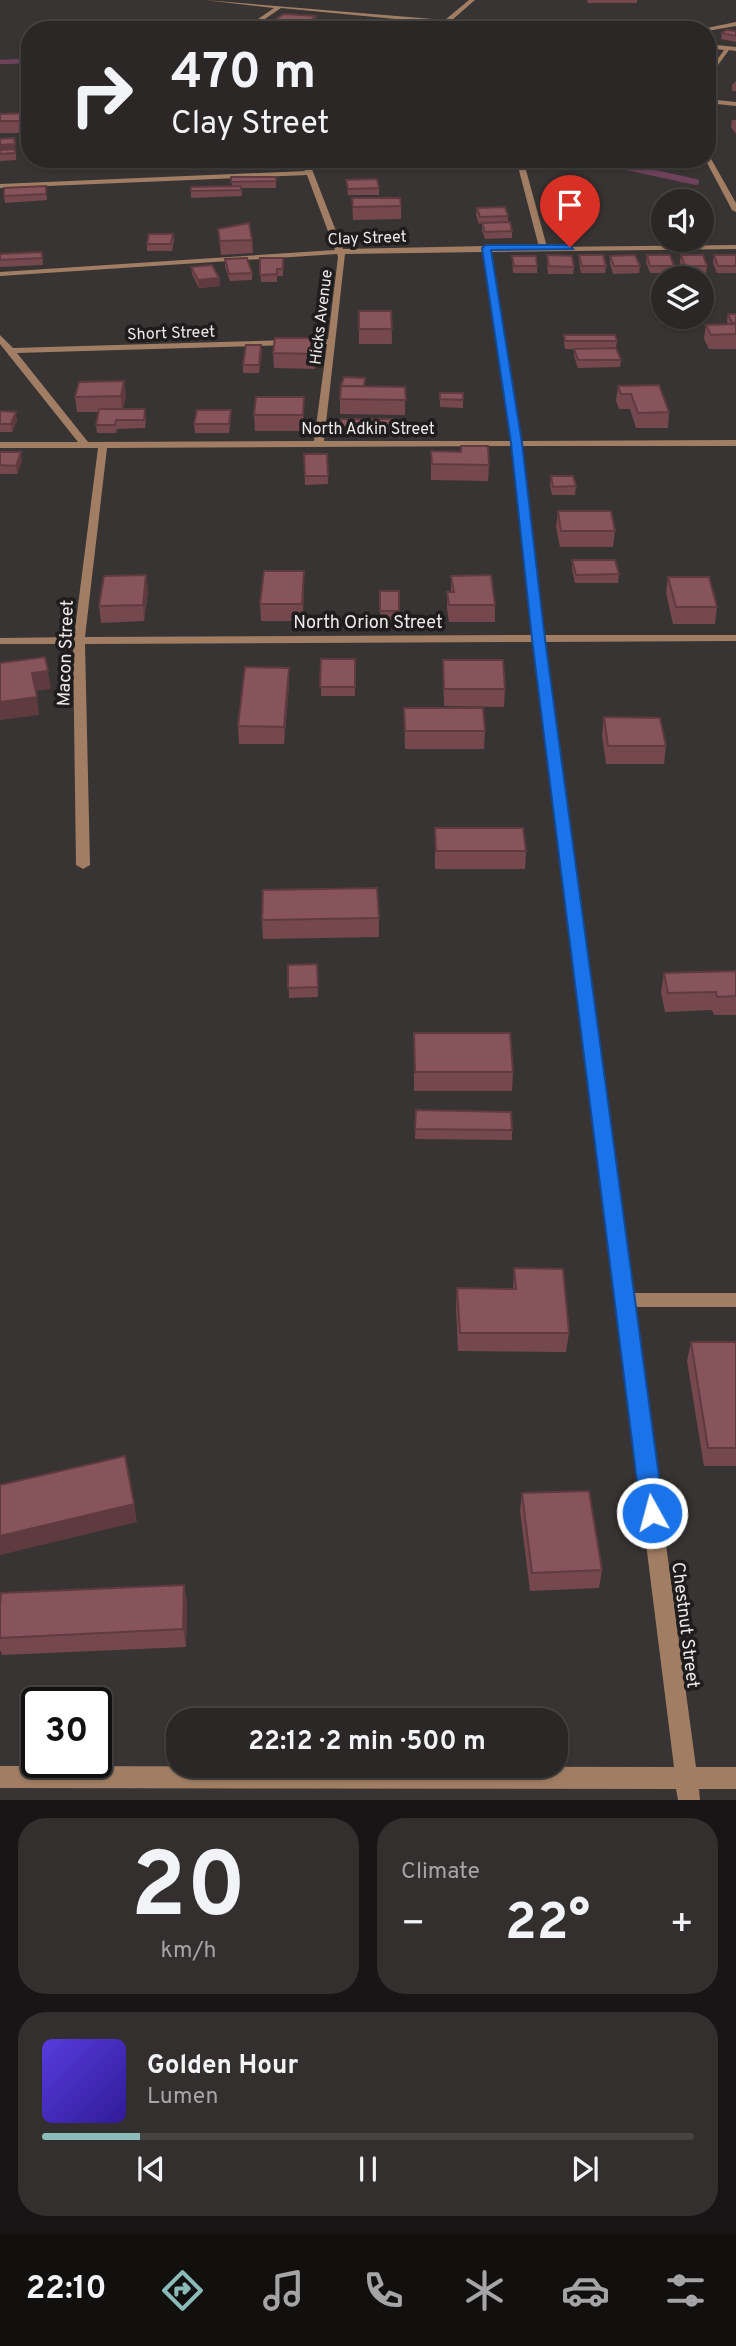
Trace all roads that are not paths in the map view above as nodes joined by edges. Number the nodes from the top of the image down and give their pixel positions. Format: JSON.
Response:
{"nodes":[{"id":1,"x":207,"y":0,"type":"edge"},
{"id":2,"x":472,"y":0,"type":"edge"},
{"id":3,"x":279,"y":6,"type":"junction"},
{"id":4,"x":258,"y":21,"type":"edge"},
{"id":5,"x":436,"y":21,"type":"edge"},
{"id":6,"x":447,"y":21,"type":"edge"},
{"id":7,"x":736,"y":24,"type":"edge"},
{"id":8,"x":716,"y":27,"type":"edge"},
{"id":9,"x":716,"y":47,"type":"edge"},
{"id":10,"x":728,"y":48,"type":"junction"},
{"id":11,"x":736,"y":49,"type":"edge"},
{"id":12,"x":716,"y":65,"type":"edge"},
{"id":13,"x":716,"y":102,"type":"edge"},
{"id":14,"x":736,"y":104,"type":"edge"},
{"id":15,"x":308,"y":168,"type":"edge"},
{"id":16,"x":521,"y":168,"type":"edge"},
{"id":17,"x":713,"y":168,"type":"edge"},
{"id":18,"x":310,"y":173,"type":"junction"},
{"id":19,"x":0,"y":187,"type":"edge"},
{"id":20,"x":736,"y":210,"type":"edge"},
{"id":21,"x":736,"y":247,"type":"edge"},
{"id":22,"x":486,"y":248,"type":"junction"},
{"id":23,"x":542,"y":248,"type":"junction"},
{"id":24,"x":341,"y":251,"type":"junction"},
{"id":25,"x":0,"y":274,"type":"edge"},
{"id":26,"x":0,"y":338,"type":"edge"},
{"id":27,"x":331,"y":341,"type":"junction"},
{"id":28,"x":10,"y":351,"type":"junction"},
{"id":29,"x":319,"y":443,"type":"junction"},
{"id":30,"x":517,"y":443,"type":"junction"},
{"id":31,"x":736,"y":443,"type":"edge"},
{"id":32,"x":85,"y":444,"type":"junction"},
{"id":33,"x":103,"y":444,"type":"junction"},
{"id":34,"x":0,"y":445,"type":"edge"},
{"id":35,"x":736,"y":638,"type":"edge"},
{"id":36,"x":538,"y":639,"type":"junction"},
{"id":37,"x":0,"y":641,"type":"edge"},
{"id":38,"x":79,"y":641,"type":"junction"},
{"id":39,"x":83,"y":865,"type":"dead end"},
{"id":40,"x":625,"y":1300,"type":"junction"},
{"id":41,"x":736,"y":1300,"type":"edge"},
{"id":42,"x":0,"y":1777,"type":"edge"},
{"id":43,"x":736,"y":1778,"type":"edge"},
{"id":44,"x":688,"y":1789,"type":"edge"}],
"edges":[{"from":1,"to":3,"type":"street"},
{"from":2,"to":6,"type":"street"},
{"from":3,"to":4,"type":"street"},
{"from":3,"to":5,"type":"street"},
{"from":7,"to":8,"type":"street"},
{"from":9,"to":10,"type":"street"},
{"from":10,"to":11,"type":"street"},
{"from":10,"to":12,"type":"street"},
{"from":13,"to":14,"type":"street"},
{"from":15,"to":18,"type":"street","name":"Hicks Avenue"},
{"from":16,"to":23,"type":"street"},
{"from":17,"to":20,"type":"street"},
{"from":18,"to":19,"type":"street"},
{"from":18,"to":24,"type":"street","name":"Hicks Avenue"},
{"from":21,"to":23,"type":"street","name":"Clay Street"},
{"from":22,"to":23,"type":"street","name":"Clay Street"},
{"from":22,"to":24,"type":"street","name":"Clay Street"},
{"from":22,"to":30,"type":"street","name":"Chestnut Street"},
{"from":24,"to":25,"type":"street","name":"Clay Street"},
{"from":24,"to":27,"type":"street","name":"Hicks Avenue"},
{"from":26,"to":28,"type":"street"},
{"from":27,"to":28,"type":"street","name":"Short Street"},
{"from":27,"to":29,"type":"street","name":"Hicks Avenue"},
{"from":28,"to":32,"type":"street"},
{"from":29,"to":30,"type":"street","name":"North Adkin Street"},
{"from":29,"to":33,"type":"street","name":"North Adkin Street"},
{"from":30,"to":31,"type":"street","name":"North Adkin Street"},
{"from":30,"to":36,"type":"street","name":"Chestnut Street"},
{"from":32,"to":33,"type":"street","name":"North Adkin Street"},
{"from":32,"to":34,"type":"street","name":"North Adkin Street"},
{"from":33,"to":38,"type":"street","name":"Macon Street"},
{"from":35,"to":36,"type":"street","name":"North Orion Street"},
{"from":36,"to":38,"type":"street","name":"North Orion Street"},
{"from":36,"to":40,"type":"street","name":"Chestnut Street"},
{"from":37,"to":38,"type":"street","name":"North Orion Street"},
{"from":38,"to":39,"type":"street","name":"Macon Street"},
{"from":40,"to":41,"type":"street"},
{"from":40,"to":44,"type":"street","name":"Chestnut Street"},
{"from":42,"to":44,"type":"street"},
{"from":43,"to":44,"type":"street"}]}
